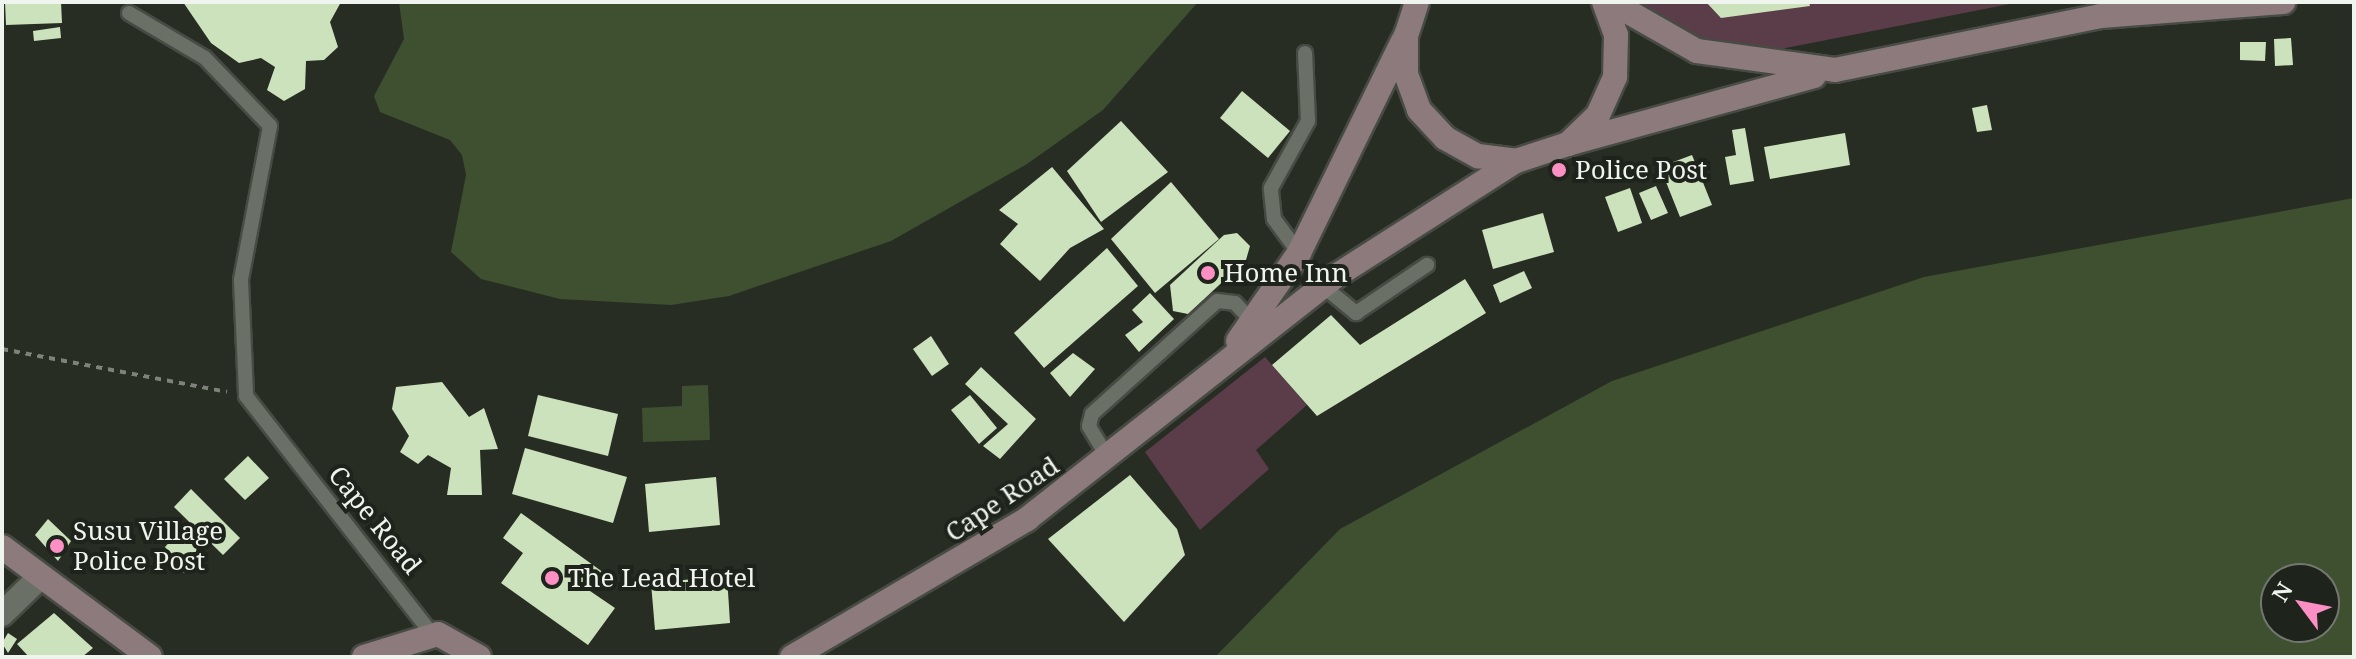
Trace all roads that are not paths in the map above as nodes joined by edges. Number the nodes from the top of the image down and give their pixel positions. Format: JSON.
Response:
{"nodes":[{"id":1,"x":1417,"y":2,"type":"edge"},
{"id":2,"x":1604,"y":2,"type":"edge"},
{"id":3,"x":1611,"y":2,"type":"edge"},
{"id":4,"x":2283,"y":2,"type":"edge"},
{"id":5,"x":129,"y":13,"type":"dead end"},
{"id":6,"x":1406,"y":35,"type":"junction"},
{"id":7,"x":1305,"y":53,"type":"dead end"},
{"id":8,"x":1835,"y":70,"type":"junction"},
{"id":9,"x":1568,"y":144,"type":"junction"},
{"id":10,"x":1516,"y":161,"type":"junction"},
{"id":11,"x":1299,"y":253,"type":"junction"},
{"id":12,"x":1427,"y":265,"type":"dead end"},
{"id":13,"x":1329,"y":281,"type":"junction"},
{"id":14,"x":1252,"y":321,"type":"junction"},
{"id":15,"x":1226,"y":360,"type":"junction"},
{"id":16,"x":1108,"y":458,"type":"junction"},
{"id":17,"x":2,"y":547,"type":"edge"},
{"id":18,"x":40,"y":577,"type":"junction"},
{"id":19,"x":2,"y":614,"type":"edge"},
{"id":20,"x":433,"y":635,"type":"junction"},
{"id":21,"x":150,"y":657,"type":"edge"},
{"id":22,"x":364,"y":657,"type":"edge"},
{"id":23,"x":479,"y":657,"type":"edge"},
{"id":24,"x":792,"y":657,"type":"edge"}],
"edges":[{"from":1,"to":6,"type":"street"},
{"from":2,"to":9,"type":"street"},
{"from":3,"to":8,"type":"street"},
{"from":4,"to":8,"type":"street"},
{"from":5,"to":20,"type":"lane","name":"Cape Road"},
{"from":6,"to":10,"type":"street"},
{"from":6,"to":11,"type":"street","name":"Cape Road"},
{"from":7,"to":11,"type":"lane"},
{"from":8,"to":9,"type":"street"},
{"from":9,"to":10,"type":"street"},
{"from":10,"to":13,"type":"street","name":"Cape Road"},
{"from":11,"to":13,"type":"street"},
{"from":11,"to":14,"type":"street","name":"Cape Road"},
{"from":12,"to":13,"type":"lane"},
{"from":13,"to":15,"type":"street","name":"Cape Road"},
{"from":14,"to":15,"type":"street","name":"Cape Road"},
{"from":14,"to":16,"type":"lane"},
{"from":15,"to":16,"type":"street","name":"Cape Road"},
{"from":16,"to":24,"type":"street","name":"Cape Road"},
{"from":17,"to":18,"type":"street"},
{"from":18,"to":19,"type":"street"},
{"from":18,"to":21,"type":"street"},
{"from":20,"to":22,"type":"street"},
{"from":20,"to":23,"type":"street","name":"Cape Road"}]}
